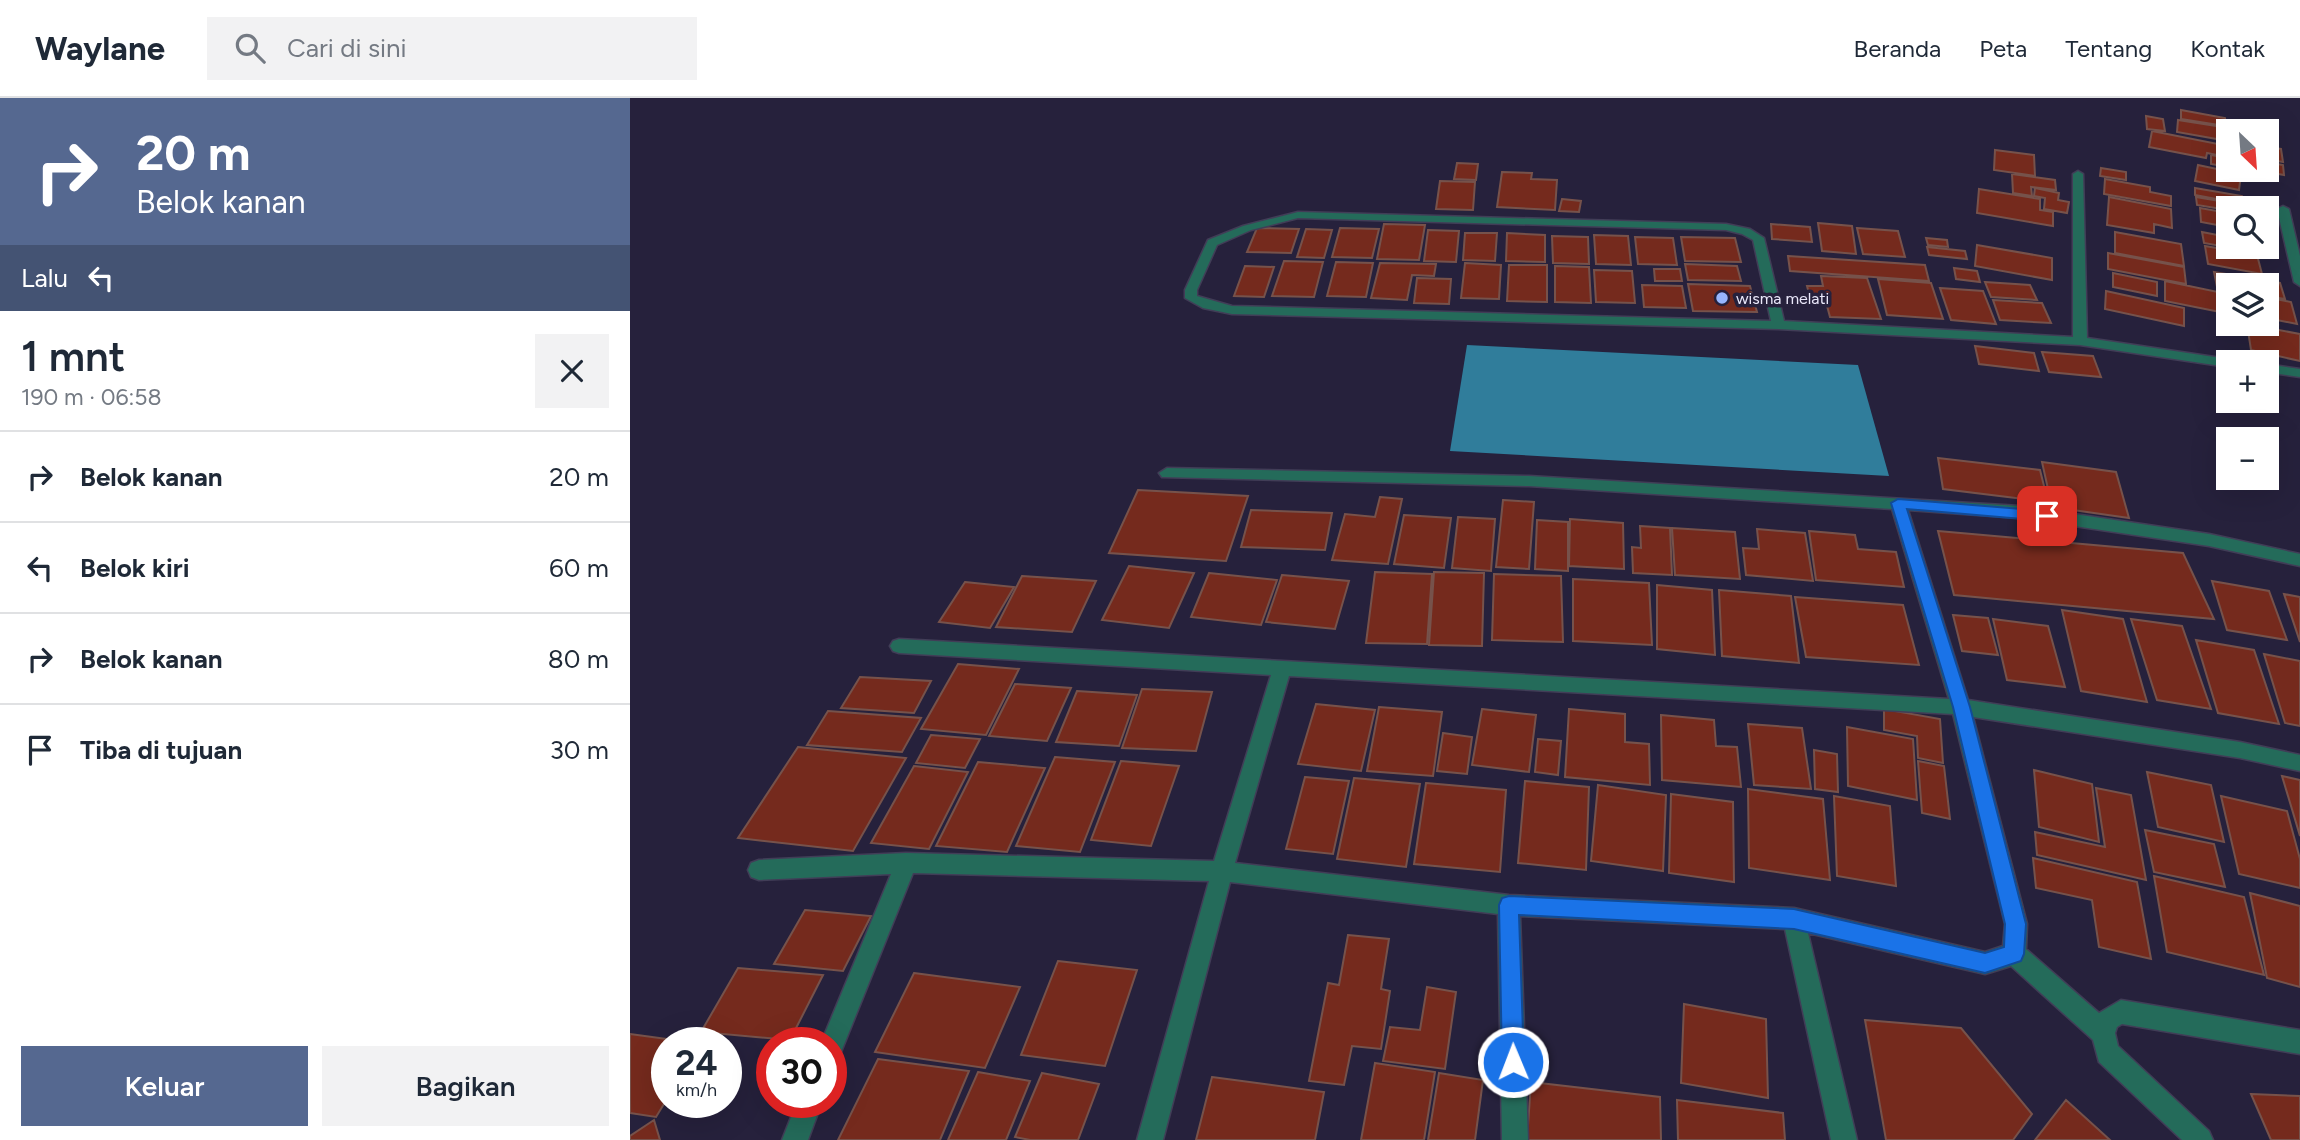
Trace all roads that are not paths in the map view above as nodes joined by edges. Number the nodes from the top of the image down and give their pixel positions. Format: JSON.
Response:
{"nodes":[{"id":1,"x":2078,"y":174,"type":"dead end"},
{"id":2,"x":2283,"y":208,"type":"dead end"},
{"id":3,"x":2300,"y":282,"type":"edge"},
{"id":4,"x":1778,"y":325,"type":"junction"},
{"id":5,"x":2080,"y":341,"type":"junction"},
{"id":6,"x":2216,"y":360,"type":"edge"},
{"id":7,"x":2279,"y":370,"type":"edge"},
{"id":8,"x":2300,"y":373,"type":"edge"},
{"id":9,"x":1167,"y":473,"type":"dead end"},
{"id":10,"x":1898,"y":503,"type":"junction"},
{"id":11,"x":2300,"y":559,"type":"edge"},
{"id":12,"x":899,"y":646,"type":"dead end"},
{"id":13,"x":1282,"y":667,"type":"junction"},
{"id":14,"x":1961,"y":707,"type":"junction"},
{"id":15,"x":2300,"y":763,"type":"edge"},
{"id":16,"x":906,"y":863,"type":"junction"},
{"id":17,"x":759,"y":870,"type":"dead end"},
{"id":18,"x":1222,"y":872,"type":"junction"},
{"id":19,"x":1509,"y":905,"type":"junction"},
{"id":20,"x":1794,"y":919,"type":"junction"},
{"id":21,"x":2014,"y":954,"type":"junction"},
{"id":22,"x":840,"y":1027,"type":"edge"},
{"id":23,"x":2103,"y":1033,"type":"junction"},
{"id":24,"x":2300,"y":1042,"type":"edge"},
{"id":25,"x":804,"y":1118,"type":"edge"},
{"id":26,"x":795,"y":1140,"type":"edge"},
{"id":27,"x":1150,"y":1140,"type":"edge"},
{"id":28,"x":1515,"y":1140,"type":"edge"},
{"id":29,"x":1844,"y":1140,"type":"edge"},
{"id":30,"x":2200,"y":1140,"type":"edge"}],
"edges":[{"from":1,"to":5,"type":"street"},
{"from":2,"to":3,"type":"street"},
{"from":4,"to":4,"type":"street"},
{"from":4,"to":5,"type":"street"},
{"from":5,"to":6,"type":"street"},
{"from":7,"to":8,"type":"street"},
{"from":9,"to":10,"type":"street"},
{"from":10,"to":11,"type":"street"},
{"from":10,"to":14,"type":"street"},
{"from":12,"to":13,"type":"street"},
{"from":13,"to":14,"type":"street"},
{"from":13,"to":18,"type":"street"},
{"from":14,"to":15,"type":"street"},
{"from":14,"to":21,"type":"street"},
{"from":16,"to":17,"type":"street"},
{"from":16,"to":18,"type":"street"},
{"from":16,"to":22,"type":"street"},
{"from":18,"to":19,"type":"street"},
{"from":18,"to":27,"type":"street"},
{"from":19,"to":20,"type":"street"},
{"from":19,"to":28,"type":"street"},
{"from":20,"to":21,"type":"street"},
{"from":20,"to":29,"type":"street"},
{"from":21,"to":23,"type":"street"},
{"from":23,"to":24,"type":"street"},
{"from":23,"to":30,"type":"street"},
{"from":25,"to":26,"type":"street"}]}
